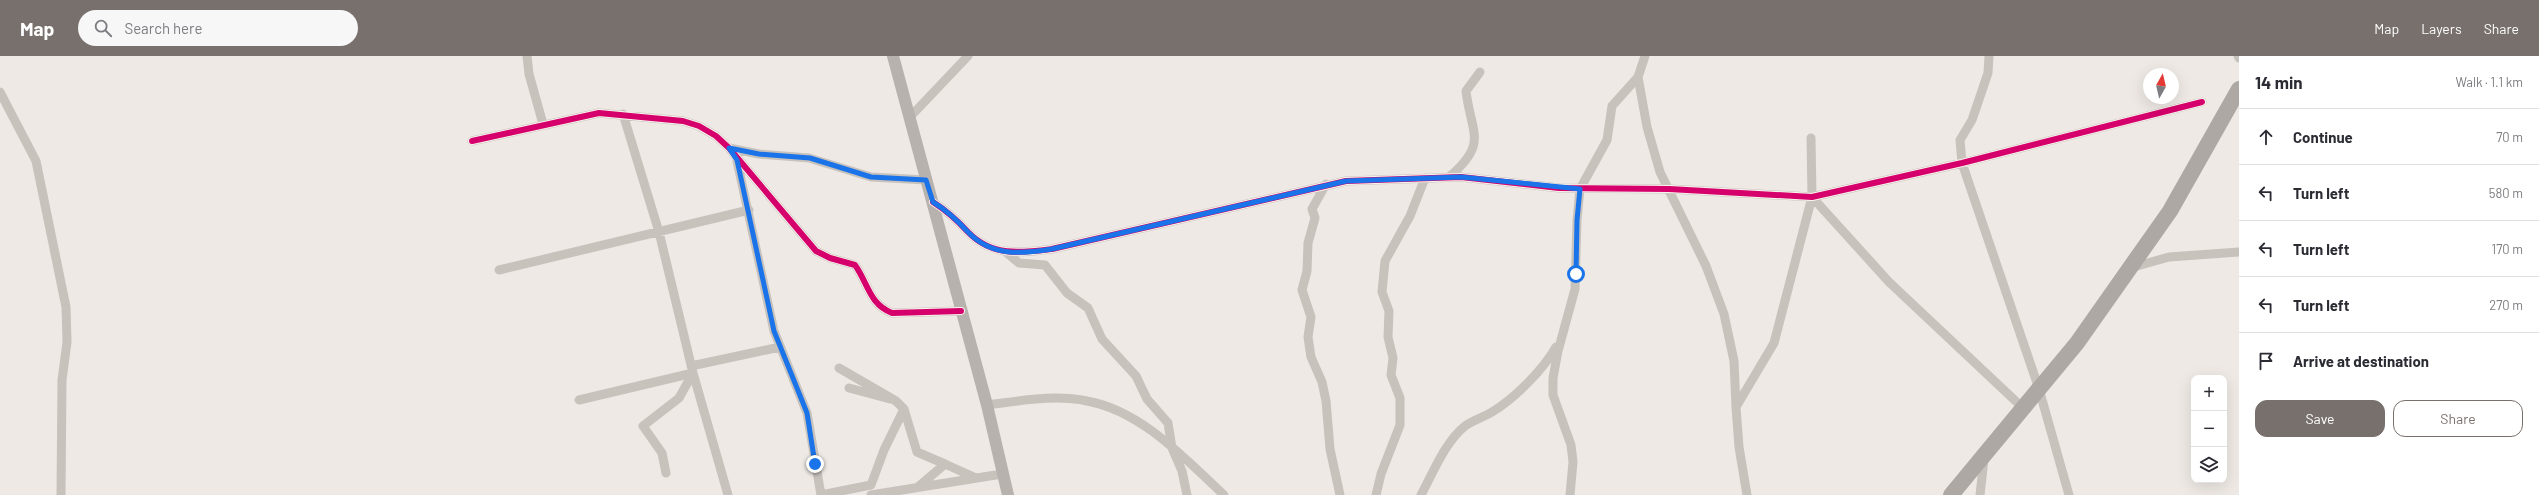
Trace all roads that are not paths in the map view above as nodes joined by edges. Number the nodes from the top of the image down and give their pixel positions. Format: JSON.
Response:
{"nodes":[{"id":1,"x":527,"y":56,"type":"edge"},
{"id":2,"x":893,"y":56,"type":"edge"},
{"id":3,"x":968,"y":56,"type":"edge"},
{"id":4,"x":1645,"y":56,"type":"edge"},
{"id":5,"x":1989,"y":56,"type":"edge"},
{"id":6,"x":1480,"y":72,"type":"dead end"},
{"id":7,"x":1638,"y":77,"type":"junction"},
{"id":8,"x":0,"y":92,"type":"edge"},
{"id":9,"x":2238,"y":93,"type":"edge"},
{"id":10,"x":2202,"y":102,"type":"dead end"},
{"id":11,"x":623,"y":114,"type":"junction"},
{"id":12,"x":910,"y":117,"type":"junction"},
{"id":13,"x":543,"y":124,"type":"junction"},
{"id":14,"x":1811,"y":138,"type":"dead end"},
{"id":15,"x":472,"y":141,"type":"dead end"},
{"id":16,"x":729,"y":148,"type":"junction"},
{"id":17,"x":737,"y":160,"type":"junction"},
{"id":18,"x":1962,"y":162,"type":"junction"},
{"id":19,"x":1449,"y":177,"type":"junction"},
{"id":20,"x":1425,"y":178,"type":"junction"},
{"id":21,"x":926,"y":180,"type":"junction"},
{"id":22,"x":1326,"y":184,"type":"junction"},
{"id":23,"x":1580,"y":189,"type":"junction"},
{"id":24,"x":1669,"y":189,"type":"junction"},
{"id":25,"x":1812,"y":197,"type":"junction"},
{"id":26,"x":933,"y":202,"type":"junction"},
{"id":27,"x":749,"y":210,"type":"junction"},
{"id":28,"x":659,"y":232,"type":"junction"},
{"id":29,"x":2239,"y":252,"type":"edge"},
{"id":30,"x":1006,"y":253,"type":"junction"},
{"id":31,"x":2130,"y":268,"type":"junction"},
{"id":32,"x":499,"y":270,"type":"dead end"},
{"id":33,"x":961,"y":311,"type":"junction"},
{"id":34,"x":1563,"y":336,"type":"junction"},
{"id":35,"x":780,"y":347,"type":"junction"},
{"id":36,"x":839,"y":368,"type":"dead end"},
{"id":37,"x":692,"y":370,"type":"junction"},
{"id":38,"x":849,"y":388,"type":"dead end"},
{"id":39,"x":2039,"y":389,"type":"junction"},
{"id":40,"x":579,"y":400,"type":"dead end"},
{"id":41,"x":894,"y":400,"type":"junction"},
{"id":42,"x":987,"y":405,"type":"junction"},
{"id":43,"x":1736,"y":407,"type":"junction"},
{"id":44,"x":2023,"y":408,"type":"junction"},
{"id":45,"x":904,"y":409,"type":"junction"},
{"id":46,"x":1172,"y":448,"type":"junction"},
{"id":47,"x":1984,"y":455,"type":"junction"},
{"id":48,"x":945,"y":464,"type":"junction"},
{"id":49,"x":666,"y":473,"type":"dead end"},
{"id":50,"x":1002,"y":474,"type":"junction"},
{"id":51,"x":976,"y":478,"type":"junction"},
{"id":52,"x":919,"y":491,"type":"edge"},
{"id":53,"x":60,"y":495,"type":"edge"},
{"id":54,"x":728,"y":495,"type":"edge"},
{"id":55,"x":821,"y":495,"type":"edge"},
{"id":56,"x":871,"y":495,"type":"edge"},
{"id":57,"x":1008,"y":495,"type":"edge"},
{"id":58,"x":1187,"y":495,"type":"edge"},
{"id":59,"x":1224,"y":495,"type":"edge"},
{"id":60,"x":1340,"y":495,"type":"edge"},
{"id":61,"x":1376,"y":495,"type":"edge"},
{"id":62,"x":1421,"y":495,"type":"edge"},
{"id":63,"x":1570,"y":495,"type":"edge"},
{"id":64,"x":1747,"y":495,"type":"edge"},
{"id":65,"x":1951,"y":495,"type":"edge"},
{"id":66,"x":1980,"y":495,"type":"edge"},
{"id":67,"x":2069,"y":495,"type":"edge"}],
"edges":[{"from":1,"to":13,"type":"street"},
{"from":2,"to":12,"type":"main road"},
{"from":3,"to":12,"type":"street"},
{"from":4,"to":7,"type":"street"},
{"from":5,"to":18,"type":"street"},
{"from":6,"to":19,"type":"street"},
{"from":7,"to":23,"type":"street"},
{"from":7,"to":24,"type":"street"},
{"from":8,"to":53,"type":"street"},
{"from":9,"to":31,"type":"highway"},
{"from":10,"to":18,"type":"street"},
{"from":11,"to":13,"type":"street"},
{"from":11,"to":16,"type":"street"},
{"from":11,"to":28,"type":"street"},
{"from":12,"to":21,"type":"main road"},
{"from":13,"to":15,"type":"street"},
{"from":14,"to":25,"type":"street"},
{"from":16,"to":17,"type":"street"},
{"from":16,"to":21,"type":"street"},
{"from":17,"to":27,"type":"street"},
{"from":17,"to":33,"type":"street"},
{"from":18,"to":25,"type":"street"},
{"from":18,"to":39,"type":"street"},
{"from":19,"to":20,"type":"street"},
{"from":19,"to":23,"type":"street"},
{"from":20,"to":22,"type":"street"},
{"from":20,"to":61,"type":"street"},
{"from":21,"to":26,"type":"main road"},
{"from":22,"to":30,"type":"street"},
{"from":22,"to":60,"type":"street"},
{"from":23,"to":24,"type":"street"},
{"from":23,"to":34,"type":"street"},
{"from":24,"to":25,"type":"street"},
{"from":24,"to":43,"type":"street"},
{"from":25,"to":43,"type":"street"},
{"from":25,"to":44,"type":"street"},
{"from":26,"to":30,"type":"street"},
{"from":26,"to":33,"type":"main road"},
{"from":27,"to":28,"type":"street"},
{"from":27,"to":35,"type":"street"},
{"from":28,"to":32,"type":"street"},
{"from":28,"to":37,"type":"street"},
{"from":29,"to":31,"type":"street"},
{"from":30,"to":46,"type":"street"},
{"from":31,"to":39,"type":"highway"},
{"from":33,"to":42,"type":"main road"},
{"from":34,"to":62,"type":"street"},
{"from":34,"to":63,"type":"street"},
{"from":35,"to":37,"type":"street"},
{"from":35,"to":55,"type":"street"},
{"from":36,"to":41,"type":"street"},
{"from":37,"to":40,"type":"street"},
{"from":37,"to":49,"type":"street"},
{"from":37,"to":54,"type":"street"},
{"from":38,"to":41,"type":"street"},
{"from":39,"to":44,"type":"highway"},
{"from":39,"to":67,"type":"street"},
{"from":41,"to":45,"type":"street"},
{"from":42,"to":46,"type":"street"},
{"from":42,"to":50,"type":"main road"},
{"from":43,"to":64,"type":"street"},
{"from":44,"to":47,"type":"highway"},
{"from":45,"to":48,"type":"street"},
{"from":45,"to":55,"type":"street"},
{"from":46,"to":58,"type":"street"},
{"from":46,"to":59,"type":"street"},
{"from":47,"to":65,"type":"highway"},
{"from":47,"to":66,"type":"street"},
{"from":48,"to":51,"type":"street"},
{"from":48,"to":52,"type":"street"},
{"from":50,"to":51,"type":"street"},
{"from":50,"to":57,"type":"main road"},
{"from":51,"to":52,"type":"street"},
{"from":52,"to":56,"type":"street"}]}
